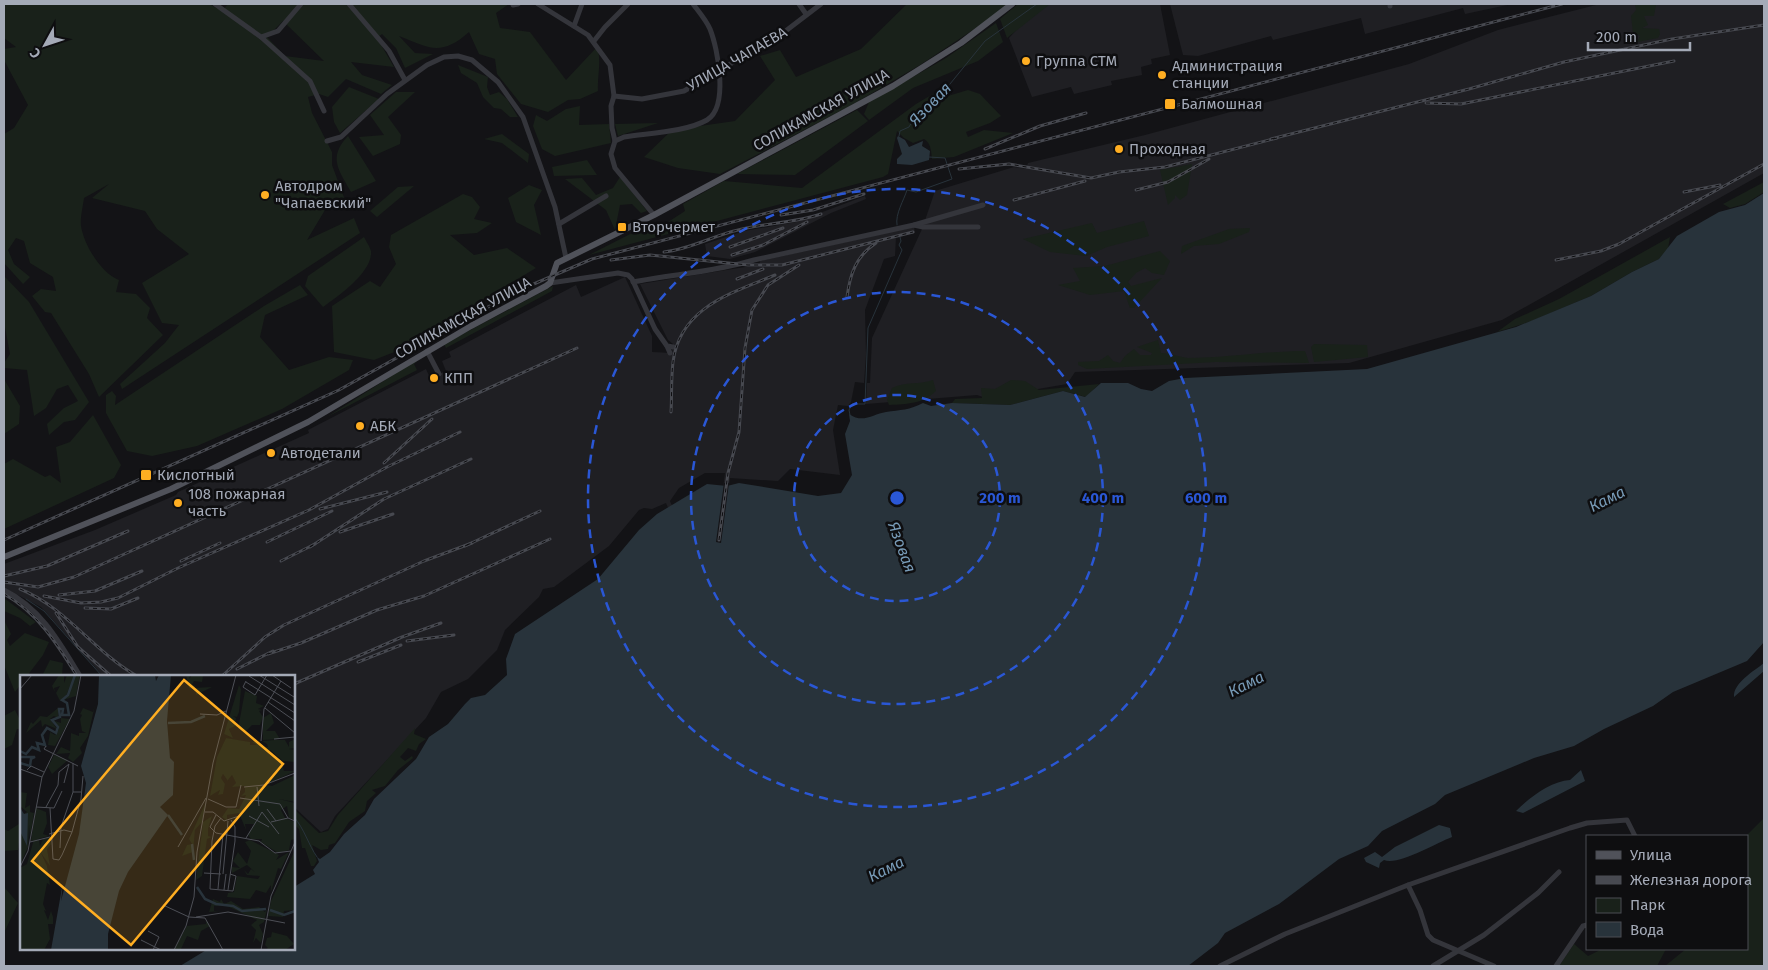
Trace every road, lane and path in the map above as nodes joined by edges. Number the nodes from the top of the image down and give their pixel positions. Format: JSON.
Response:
{"nodes":[{"id":1,"x":216,"y":4,"type":"edge"},
{"id":2,"x":301,"y":4,"type":"edge"},
{"id":3,"x":349,"y":4,"type":"edge"},
{"id":4,"x":538,"y":4,"type":"edge"},
{"id":5,"x":582,"y":4,"type":"edge"},
{"id":6,"x":628,"y":4,"type":"edge"},
{"id":7,"x":799,"y":4,"type":"edge"},
{"id":8,"x":821,"y":4,"type":"edge"},
{"id":9,"x":1012,"y":4,"type":"edge"},
{"id":10,"x":696,"y":5,"type":"edge"},
{"id":11,"x":806,"y":14,"type":"junction"},
{"id":12,"x":574,"y":26,"type":"junction"},
{"id":13,"x":261,"y":37,"type":"junction"},
{"id":14,"x":594,"y":41,"type":"junction"},
{"id":15,"x":720,"y":71,"type":"junction"},
{"id":16,"x":405,"y":80,"type":"junction"},
{"id":17,"x":614,"y":96,"type":"junction"},
{"id":18,"x":324,"y":110,"type":"dead end"},
{"id":19,"x":327,"y":141,"type":"dead end"},
{"id":20,"x":615,"y":142,"type":"junction"},
{"id":21,"x":606,"y":196,"type":"dead end"},
{"id":22,"x":983,"y":205,"type":"dead end"},
{"id":23,"x":654,"y":214,"type":"junction"},
{"id":24,"x":559,"y":224,"type":"junction"},
{"id":25,"x":914,"y":224,"type":"junction"},
{"id":26,"x":978,"y":227,"type":"dead end"},
{"id":27,"x":566,"y":258,"type":"junction"},
{"id":28,"x":550,"y":282,"type":"junction"},
{"id":29,"x":633,"y":282,"type":"junction"},
{"id":30,"x":427,"y":351,"type":"junction"},
{"id":31,"x":670,"y":353,"type":"dead end"},
{"id":32,"x":439,"y":374,"type":"dead end"},
{"id":33,"x":4,"y":557,"type":"edge"},
{"id":34,"x":4,"y":590,"type":"edge"},
{"id":35,"x":79,"y":675,"type":"edge"},
{"id":36,"x":1634,"y":835,"type":"edge"},
{"id":37,"x":1558,"y":872,"type":"dead end"},
{"id":38,"x":1408,"y":885,"type":"junction"},
{"id":39,"x":1586,"y":925,"type":"edge"},
{"id":40,"x":1456,"y":951,"type":"junction"},
{"id":41,"x":1220,"y":966,"type":"edge"},
{"id":42,"x":1433,"y":966,"type":"edge"},
{"id":43,"x":1494,"y":966,"type":"edge"},
{"id":44,"x":1556,"y":966,"type":"edge"}],
"edges":[{"from":1,"to":13,"type":"street"},
{"from":2,"to":13,"type":"street"},
{"from":3,"to":16,"type":"street"},
{"from":4,"to":12,"type":"street"},
{"from":5,"to":12,"type":"street"},
{"from":6,"to":14,"type":"street"},
{"from":7,"to":11,"type":"street"},
{"from":8,"to":11,"type":"street","name":"УЛИЦА ЧАПАЕВА"},
{"from":9,"to":23,"type":"main road","name":"СОЛИКАМСКАЯ УЛИЦА"},
{"from":10,"to":15,"type":"street"},
{"from":11,"to":15,"type":"street","name":"УЛИЦА ЧАПАЕВА"},
{"from":12,"to":14,"type":"street"},
{"from":13,"to":18,"type":"street"},
{"from":14,"to":17,"type":"street"},
{"from":15,"to":17,"type":"street","name":"УЛИЦА ЧАПАЕВА"},
{"from":15,"to":20,"type":"street"},
{"from":16,"to":19,"type":"street"},
{"from":16,"to":24,"type":"street"},
{"from":17,"to":20,"type":"street"},
{"from":20,"to":23,"type":"street"},
{"from":21,"to":24,"type":"street"},
{"from":22,"to":25,"type":"street"},
{"from":23,"to":27,"type":"main road","name":"СОЛИКАМСКАЯ УЛИЦА"},
{"from":24,"to":27,"type":"street"},
{"from":25,"to":26,"type":"street"},
{"from":25,"to":29,"type":"street"},
{"from":27,"to":28,"type":"main road","name":"СОЛИКАМСКАЯ УЛИЦА"},
{"from":28,"to":29,"type":"street"},
{"from":28,"to":30,"type":"main road","name":"СОЛИКАМСКАЯ УЛИЦА"},
{"from":29,"to":31,"type":"street"},
{"from":30,"to":32,"type":"street"},
{"from":30,"to":33,"type":"main road","name":"СОЛИКАМСКАЯ УЛИЦА"},
{"from":34,"to":35,"type":"street"},
{"from":36,"to":38,"type":"street"},
{"from":37,"to":40,"type":"street"},
{"from":38,"to":40,"type":"street"},
{"from":38,"to":41,"type":"street"},
{"from":39,"to":44,"type":"street"},
{"from":40,"to":42,"type":"street"},
{"from":40,"to":43,"type":"street"}]}
